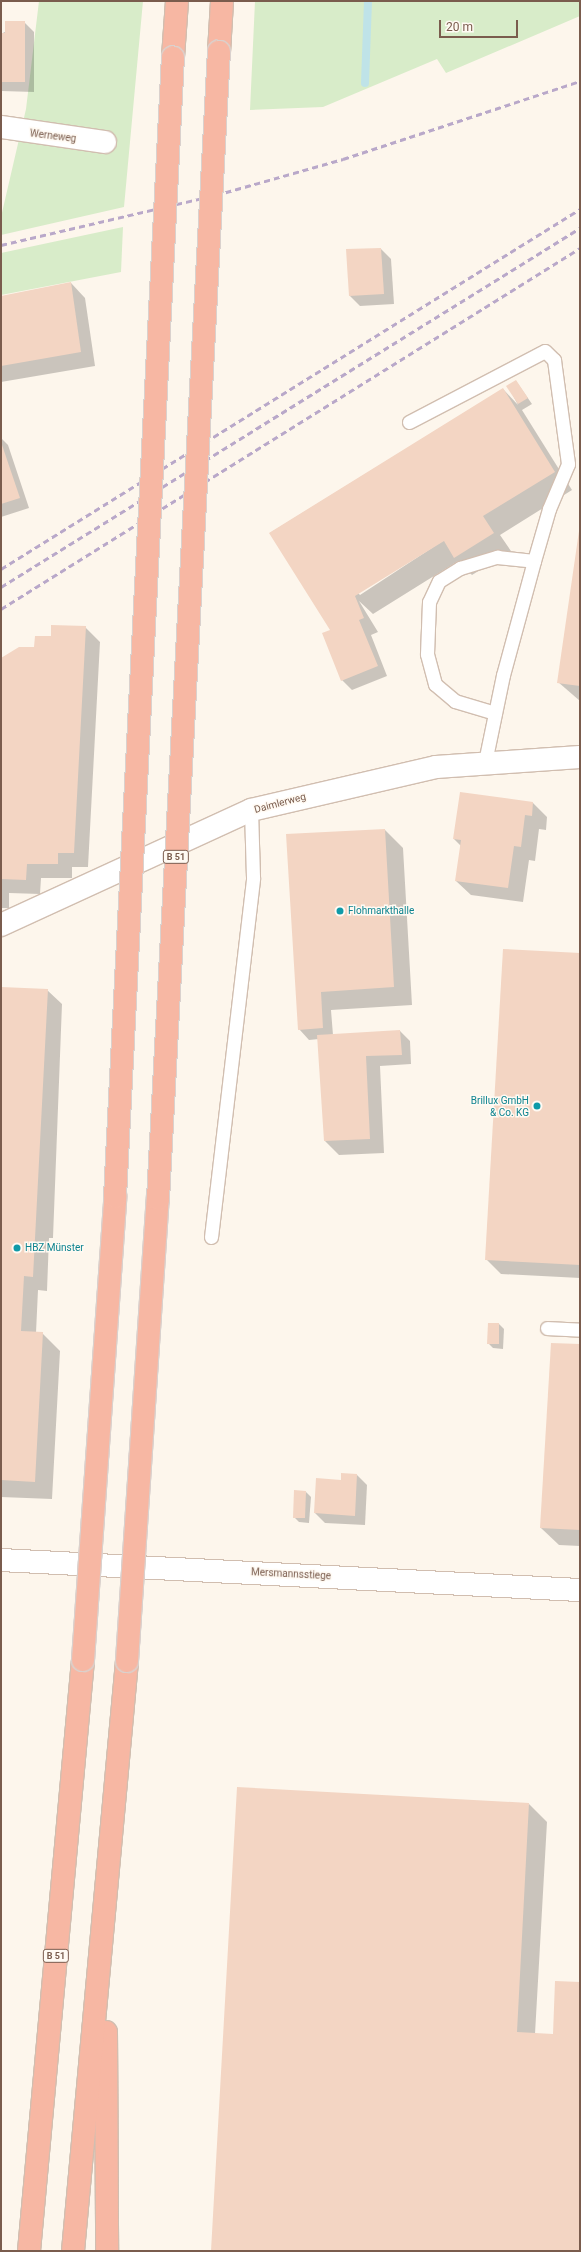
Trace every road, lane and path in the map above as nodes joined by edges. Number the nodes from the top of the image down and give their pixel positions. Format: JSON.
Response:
{"nodes":[{"id":1,"x":177,"y":1,"type":"edge"},
{"id":2,"x":222,"y":1,"type":"edge"},
{"id":3,"x":1,"y":128,"type":"edge"},
{"id":4,"x":105,"y":142,"type":"dead end"},
{"id":5,"x":409,"y":422,"type":"dead end"},
{"id":6,"x":534,"y":560,"type":"junction"},
{"id":7,"x":495,"y":713,"type":"junction"},
{"id":8,"x":580,"y":757,"type":"edge"},
{"id":9,"x":485,"y":762,"type":"junction"},
{"id":10,"x":251,"y":810,"type":"junction"},
{"id":11,"x":1,"y":925,"type":"edge"},
{"id":12,"x":211,"y":1237,"type":"dead end"},
{"id":13,"x":547,"y":1328,"type":"dead end"},
{"id":14,"x":580,"y":1330,"type":"edge"},
{"id":15,"x":1,"y":1560,"type":"edge"},
{"id":16,"x":580,"y":1590,"type":"edge"},
{"id":17,"x":104,"y":1933,"type":"junction"},
{"id":18,"x":29,"y":2251,"type":"edge"},
{"id":19,"x":73,"y":2251,"type":"edge"},
{"id":20,"x":107,"y":2251,"type":"edge"}],
"edges":[{"from":1,"to":18,"type":"highway","number":"B 51","bridge":true},
{"from":2,"to":17,"type":"highway","number":"B 51","bridge":true},
{"from":3,"to":4,"type":"street","name":"Werneweg"},
{"from":5,"to":6,"type":"lane"},
{"from":6,"to":7,"type":"lane"},
{"from":6,"to":7,"type":"lane"},
{"from":7,"to":9,"type":"lane"},
{"from":8,"to":9,"type":"street","name":"Daimlerweg"},
{"from":9,"to":10,"type":"street","name":"Daimlerweg"},
{"from":10,"to":11,"type":"street","name":"Daimlerweg"},
{"from":10,"to":12,"type":"lane"},
{"from":13,"to":14,"type":"lane"},
{"from":15,"to":16,"type":"street","name":"Mersmannsstiege"},
{"from":17,"to":19,"type":"highway","number":"B 51"},
{"from":17,"to":20,"type":"highway","number":"B 51"}]}
